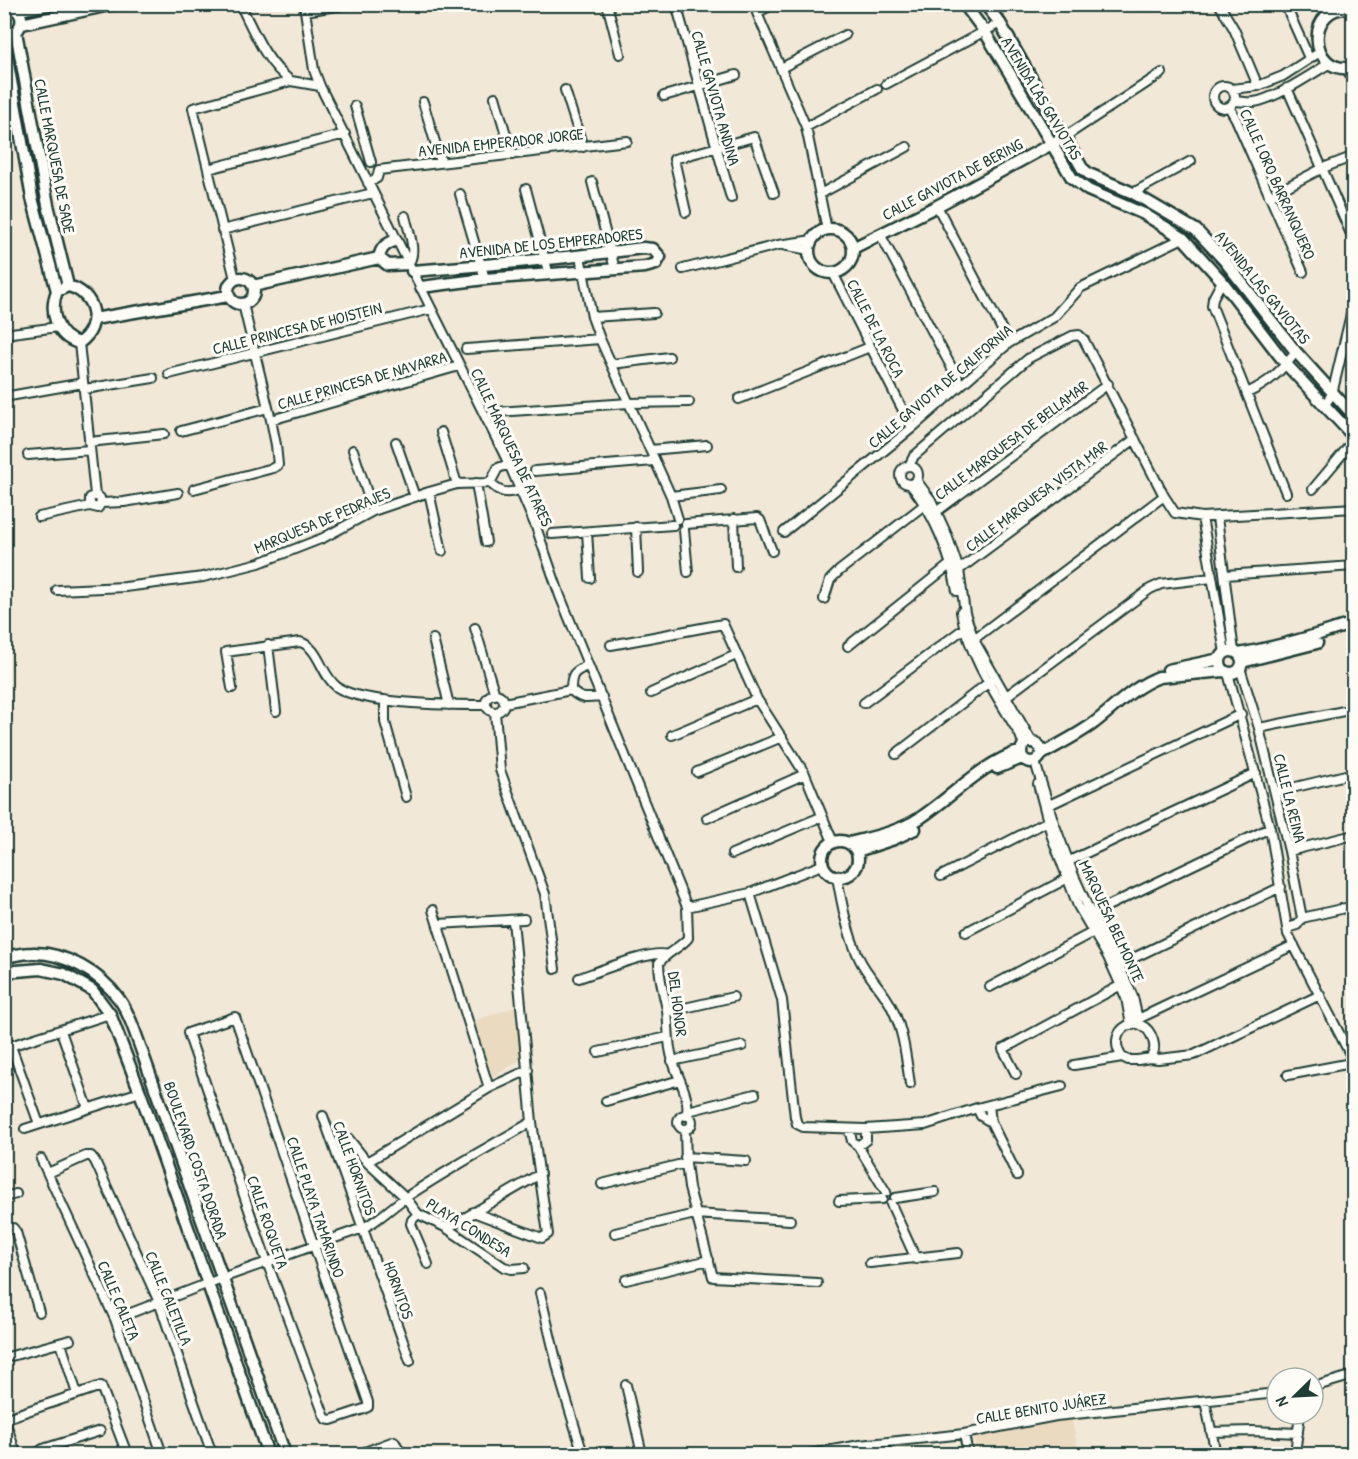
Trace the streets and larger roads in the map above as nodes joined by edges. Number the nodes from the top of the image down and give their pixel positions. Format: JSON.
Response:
{"nodes":[{"id":1,"x":52,"y":4,"type":"edge"},
{"id":2,"x":114,"y":4,"type":"edge"},
{"id":3,"x":240,"y":4,"type":"edge"},
{"id":4,"x":349,"y":4,"type":"edge"},
{"id":5,"x":698,"y":4,"type":"edge"},
{"id":6,"x":773,"y":4,"type":"edge"},
{"id":7,"x":964,"y":4,"type":"edge"},
{"id":8,"x":985,"y":4,"type":"edge"},
{"id":9,"x":1219,"y":4,"type":"edge"},
{"id":10,"x":1285,"y":4,"type":"edge"},
{"id":11,"x":1321,"y":4,"type":"edge"},
{"id":12,"x":608,"y":5,"type":"edge"},
{"id":13,"x":676,"y":6,"type":"edge"},
{"id":14,"x":1349,"y":7,"type":"edge"},
{"id":15,"x":4,"y":8,"type":"edge"},
{"id":16,"x":304,"y":8,"type":"edge"},
{"id":17,"x":18,"y":10,"type":"junction"},
{"id":18,"x":1324,"y":17,"type":"junction"},
{"id":19,"x":1000,"y":23,"type":"junction"},
{"id":20,"x":14,"y":29,"type":"edge"},
{"id":21,"x":985,"y":32,"type":"junction"},
{"id":22,"x":845,"y":36,"type":"dead end"},
{"id":23,"x":4,"y":42,"type":"edge"},
{"id":24,"x":620,"y":54,"type":"dead end"},
{"id":25,"x":1315,"y":55,"type":"junction"},
{"id":26,"x":1330,"y":63,"type":"junction"},
{"id":27,"x":781,"y":68,"type":"junction"},
{"id":28,"x":1351,"y":68,"type":"edge"},
{"id":29,"x":1162,"y":73,"type":"dead end"},
{"id":30,"x":736,"y":75,"type":"dead end"},
{"id":31,"x":291,"y":81,"type":"junction"},
{"id":32,"x":1353,"y":81,"type":"edge"},
{"id":33,"x":886,"y":84,"type":"dead end"},
{"id":34,"x":320,"y":86,"type":"junction"},
{"id":35,"x":699,"y":86,"type":"junction"},
{"id":36,"x":1258,"y":86,"type":"junction"},
{"id":37,"x":1287,"y":88,"type":"junction"},
{"id":38,"x":877,"y":89,"type":"dead end"},
{"id":39,"x":1232,"y":89,"type":"junction"},
{"id":40,"x":565,"y":90,"type":"dead end"},
{"id":41,"x":664,"y":96,"type":"dead end"},
{"id":42,"x":495,"y":97,"type":"dead end"},
{"id":43,"x":423,"y":102,"type":"dead end"},
{"id":44,"x":1232,"y":104,"type":"junction"},
{"id":45,"x":355,"y":106,"type":"dead end"},
{"id":46,"x":806,"y":127,"type":"junction"},
{"id":47,"x":345,"y":134,"type":"junction"},
{"id":48,"x":1066,"y":136,"type":"junction"},
{"id":49,"x":627,"y":141,"type":"dead end"},
{"id":50,"x":1051,"y":144,"type":"junction"},
{"id":51,"x":583,"y":147,"type":"junction"},
{"id":52,"x":716,"y":147,"type":"junction"},
{"id":53,"x":907,"y":147,"type":"dead end"},
{"id":54,"x":512,"y":155,"type":"junction"},
{"id":55,"x":1353,"y":156,"type":"edge"},
{"id":56,"x":1191,"y":161,"type":"dead end"},
{"id":57,"x":371,"y":162,"type":"junction"},
{"id":58,"x":441,"y":162,"type":"junction"},
{"id":59,"x":360,"y":166,"type":"junction"},
{"id":60,"x":1323,"y":168,"type":"junction"},
{"id":61,"x":208,"y":169,"type":"junction"},
{"id":62,"x":379,"y":170,"type":"junction"},
{"id":63,"x":592,"y":182,"type":"dead end"},
{"id":64,"x":368,"y":183,"type":"junction"},
{"id":65,"x":526,"y":189,"type":"dead end"},
{"id":66,"x":372,"y":193,"type":"junction"},
{"id":67,"x":1133,"y":193,"type":"junction"},
{"id":68,"x":460,"y":194,"type":"dead end"},
{"id":69,"x":774,"y":194,"type":"dead end"},
{"id":70,"x":820,"y":194,"type":"junction"},
{"id":71,"x":1269,"y":196,"type":"junction"},
{"id":72,"x":730,"y":198,"type":"dead end"},
{"id":73,"x":937,"y":206,"type":"junction"},
{"id":74,"x":686,"y":212,"type":"dead end"},
{"id":75,"x":405,"y":216,"type":"dead end"},
{"id":76,"x":222,"y":230,"type":"junction"},
{"id":77,"x":827,"y":230,"type":"junction"},
{"id":78,"x":880,"y":234,"type":"junction"},
{"id":79,"x":396,"y":240,"type":"junction"},
{"id":80,"x":1185,"y":240,"type":"junction"},
{"id":81,"x":1353,"y":241,"type":"edge"},
{"id":82,"x":811,"y":245,"type":"junction"},
{"id":83,"x":853,"y":248,"type":"junction"},
{"id":84,"x":611,"y":252,"type":"junction"},
{"id":85,"x":580,"y":256,"type":"junction"},
{"id":86,"x":379,"y":258,"type":"junction"},
{"id":87,"x":546,"y":258,"type":"junction"},
{"id":88,"x":482,"y":265,"type":"junction"},
{"id":89,"x":410,"y":268,"type":"junction"},
{"id":90,"x":615,"y":269,"type":"junction"},
{"id":91,"x":683,"y":269,"type":"dead end"},
{"id":92,"x":583,"y":272,"type":"junction"},
{"id":93,"x":1303,"y":272,"type":"dead end"},
{"id":94,"x":833,"y":273,"type":"junction"},
{"id":95,"x":549,"y":275,"type":"junction"},
{"id":96,"x":235,"y":279,"type":"junction"},
{"id":97,"x":485,"y":279,"type":"junction"},
{"id":98,"x":1222,"y":281,"type":"junction"},
{"id":99,"x":68,"y":286,"type":"junction"},
{"id":100,"x":253,"y":286,"type":"junction"},
{"id":101,"x":421,"y":287,"type":"junction"},
{"id":102,"x":55,"y":295,"type":"junction"},
{"id":103,"x":228,"y":296,"type":"junction"},
{"id":104,"x":243,"y":304,"type":"junction"},
{"id":105,"x":431,"y":309,"type":"junction"},
{"id":106,"x":1352,"y":310,"type":"edge"},
{"id":107,"x":654,"y":313,"type":"dead end"},
{"id":108,"x":592,"y":317,"type":"junction"},
{"id":109,"x":94,"y":319,"type":"junction"},
{"id":110,"x":58,"y":327,"type":"junction"},
{"id":111,"x":4,"y":334,"type":"edge"},
{"id":112,"x":600,"y":339,"type":"junction"},
{"id":113,"x":79,"y":343,"type":"junction"},
{"id":114,"x":1009,"y":343,"type":"junction"},
{"id":115,"x":870,"y":347,"type":"junction"},
{"id":116,"x":466,"y":349,"type":"dead end"},
{"id":117,"x":1296,"y":352,"type":"junction"},
{"id":118,"x":255,"y":353,"type":"junction"},
{"id":119,"x":669,"y":357,"type":"dead end"},
{"id":120,"x":612,"y":364,"type":"junction"},
{"id":121,"x":1286,"y":364,"type":"junction"},
{"id":122,"x":459,"y":366,"type":"junction"},
{"id":123,"x":169,"y":374,"type":"dead end"},
{"id":124,"x":153,"y":378,"type":"dead end"},
{"id":125,"x":1108,"y":384,"type":"junction"},
{"id":126,"x":961,"y":385,"type":"junction"},
{"id":127,"x":84,"y":386,"type":"junction"},
{"id":128,"x":1247,"y":393,"type":"junction"},
{"id":129,"x":1332,"y":394,"type":"junction"},
{"id":130,"x":4,"y":397,"type":"edge"},
{"id":131,"x":739,"y":399,"type":"dead end"},
{"id":132,"x":689,"y":402,"type":"dead end"},
{"id":133,"x":628,"y":403,"type":"junction"},
{"id":134,"x":1324,"y":406,"type":"junction"},
{"id":135,"x":268,"y":408,"type":"junction"},
{"id":136,"x":496,"y":412,"type":"dead end"},
{"id":137,"x":1353,"y":416,"type":"edge"},
{"id":138,"x":271,"y":420,"type":"junction"},
{"id":139,"x":912,"y":428,"type":"junction"},
{"id":140,"x":182,"y":430,"type":"dead end"},
{"id":141,"x":441,"y":432,"type":"dead end"},
{"id":142,"x":164,"y":434,"type":"dead end"},
{"id":143,"x":1353,"y":438,"type":"edge"},
{"id":144,"x":1135,"y":439,"type":"junction"},
{"id":145,"x":396,"y":442,"type":"dead end"},
{"id":146,"x":707,"y":445,"type":"dead end"},
{"id":147,"x":89,"y":446,"type":"junction"},
{"id":148,"x":353,"y":450,"type":"dead end"},
{"id":149,"x":650,"y":450,"type":"junction"},
{"id":150,"x":28,"y":456,"type":"dead end"},
{"id":151,"x":654,"y":461,"type":"junction"},
{"id":152,"x":508,"y":464,"type":"junction"},
{"id":153,"x":909,"y":466,"type":"junction"},
{"id":154,"x":536,"y":471,"type":"dead end"},
{"id":155,"x":913,"y":482,"type":"junction"},
{"id":156,"x":476,"y":483,"type":"junction"},
{"id":157,"x":490,"y":483,"type":"junction"},
{"id":158,"x":457,"y":484,"type":"junction"},
{"id":159,"x":194,"y":489,"type":"dead end"},
{"id":160,"x":1313,"y":489,"type":"dead end"},
{"id":161,"x":520,"y":490,"type":"junction"},
{"id":162,"x":721,"y":490,"type":"dead end"},
{"id":163,"x":429,"y":492,"type":"junction"},
{"id":164,"x":178,"y":493,"type":"dead end"},
{"id":165,"x":1286,"y":493,"type":"dead end"},
{"id":166,"x":95,"y":495,"type":"junction"},
{"id":167,"x":671,"y":496,"type":"junction"},
{"id":168,"x":1164,"y":496,"type":"junction"},
{"id":169,"x":415,"y":497,"type":"junction"},
{"id":170,"x":928,"y":502,"type":"junction"},
{"id":171,"x":101,"y":503,"type":"junction"},
{"id":172,"x":90,"y":506,"type":"junction"},
{"id":173,"x":1353,"y":508,"type":"edge"},
{"id":174,"x":373,"y":511,"type":"junction"},
{"id":175,"x":934,"y":514,"type":"junction"},
{"id":176,"x":39,"y":517,"type":"dead end"},
{"id":177,"x":1202,"y":517,"type":"junction"},
{"id":178,"x":1217,"y":517,"type":"junction"},
{"id":179,"x":734,"y":519,"type":"junction"},
{"id":180,"x":676,"y":522,"type":"junction"},
{"id":181,"x":636,"y":527,"type":"junction"},
{"id":182,"x":685,"y":527,"type":"junction"},
{"id":183,"x":587,"y":532,"type":"junction"},
{"id":184,"x":784,"y":532,"type":"dead end"},
{"id":185,"x":552,"y":534,"type":"dead end"},
{"id":186,"x":486,"y":542,"type":"dead end"},
{"id":187,"x":442,"y":551,"type":"dead end"},
{"id":188,"x":772,"y":551,"type":"dead end"},
{"id":189,"x":953,"y":562,"type":"junction"},
{"id":190,"x":1353,"y":566,"type":"edge"},
{"id":191,"x":736,"y":567,"type":"dead end"},
{"id":192,"x":638,"y":572,"type":"dead end"},
{"id":193,"x":688,"y":572,"type":"dead end"},
{"id":194,"x":956,"y":572,"type":"junction"},
{"id":195,"x":1225,"y":575,"type":"junction"},
{"id":196,"x":590,"y":578,"type":"dead end"},
{"id":197,"x":1212,"y":578,"type":"junction"},
{"id":198,"x":57,"y":590,"type":"dead end"},
{"id":199,"x":824,"y":599,"type":"dead end"},
{"id":200,"x":1353,"y":623,"type":"edge"},
{"id":201,"x":967,"y":626,"type":"junction"},
{"id":202,"x":475,"y":628,"type":"dead end"},
{"id":203,"x":1353,"y":631,"type":"edge"},
{"id":204,"x":433,"y":639,"type":"dead end"},
{"id":205,"x":972,"y":641,"type":"junction"},
{"id":206,"x":268,"y":645,"type":"junction"},
{"id":207,"x":611,"y":645,"type":"dead end"},
{"id":208,"x":848,"y":646,"type":"dead end"},
{"id":209,"x":736,"y":655,"type":"junction"},
{"id":210,"x":1233,"y":658,"type":"junction"},
{"id":211,"x":588,"y":664,"type":"junction"},
{"id":212,"x":1226,"y":672,"type":"junction"},
{"id":213,"x":991,"y":680,"type":"junction"},
{"id":214,"x":232,"y":688,"type":"dead end"},
{"id":215,"x":571,"y":690,"type":"junction"},
{"id":216,"x":651,"y":693,"type":"dead end"},
{"id":217,"x":495,"y":694,"type":"junction"},
{"id":218,"x":602,"y":697,"type":"junction"},
{"id":219,"x":757,"y":699,"type":"junction"},
{"id":220,"x":1003,"y":699,"type":"junction"},
{"id":221,"x":385,"y":700,"type":"junction"},
{"id":222,"x":504,"y":703,"type":"junction"},
{"id":223,"x":864,"y":703,"type":"dead end"},
{"id":224,"x":449,"y":705,"type":"junction"},
{"id":225,"x":486,"y":705,"type":"junction"},
{"id":226,"x":1353,"y":709,"type":"edge"},
{"id":227,"x":276,"y":711,"type":"dead end"},
{"id":228,"x":495,"y":712,"type":"junction"},
{"id":229,"x":1241,"y":714,"type":"junction"},
{"id":230,"x":1259,"y":728,"type":"junction"},
{"id":231,"x":672,"y":735,"type":"dead end"},
{"id":232,"x":782,"y":737,"type":"junction"},
{"id":233,"x":1031,"y":753,"type":"junction"},
{"id":234,"x":896,"y":754,"type":"dead end"},
{"id":235,"x":697,"y":772,"type":"dead end"},
{"id":236,"x":1256,"y":773,"type":"junction"},
{"id":237,"x":1353,"y":773,"type":"edge"},
{"id":238,"x":805,"y":774,"type":"junction"},
{"id":239,"x":1275,"y":792,"type":"junction"},
{"id":240,"x":406,"y":797,"type":"dead end"},
{"id":241,"x":1049,"y":805,"type":"junction"},
{"id":242,"x":821,"y":817,"type":"junction"},
{"id":243,"x":707,"y":818,"type":"dead end"},
{"id":244,"x":1050,"y":820,"type":"junction"},
{"id":245,"x":1270,"y":828,"type":"junction"},
{"id":246,"x":1353,"y":835,"type":"edge"},
{"id":247,"x":833,"y":842,"type":"junction"},
{"id":248,"x":853,"y":847,"type":"junction"},
{"id":249,"x":1289,"y":851,"type":"junction"},
{"id":250,"x":732,"y":854,"type":"dead end"},
{"id":251,"x":1065,"y":863,"type":"junction"},
{"id":252,"x":822,"y":865,"type":"junction"},
{"id":253,"x":941,"y":876,"type":"dead end"},
{"id":254,"x":837,"y":877,"type":"junction"},
{"id":255,"x":1071,"y":877,"type":"junction"},
{"id":256,"x":1281,"y":887,"type":"junction"},
{"id":257,"x":750,"y":893,"type":"junction"},
{"id":258,"x":1353,"y":906,"type":"edge"},
{"id":259,"x":687,"y":907,"type":"junction"},
{"id":260,"x":434,"y":910,"type":"dead end"},
{"id":261,"x":1090,"y":914,"type":"junction"},
{"id":262,"x":1302,"y":918,"type":"junction"},
{"id":263,"x":524,"y":919,"type":"dead end"},
{"id":264,"x":513,"y":920,"type":"junction"},
{"id":265,"x":438,"y":924,"type":"junction"},
{"id":266,"x":1287,"y":928,"type":"junction"},
{"id":267,"x":1096,"y":931,"type":"junction"},
{"id":268,"x":966,"y":932,"type":"dead end"},
{"id":269,"x":1294,"y":945,"type":"junction"},
{"id":270,"x":666,"y":955,"type":"junction"},
{"id":271,"x":4,"y":957,"type":"edge"},
{"id":272,"x":1119,"y":964,"type":"junction"},
{"id":273,"x":555,"y":969,"type":"dead end"},
{"id":274,"x":4,"y":972,"type":"edge"},
{"id":275,"x":579,"y":978,"type":"dead end"},
{"id":276,"x":1124,"y":984,"type":"junction"},
{"id":277,"x":990,"y":987,"type":"dead end"},
{"id":278,"x":1320,"y":995,"type":"junction"},
{"id":279,"x":733,"y":997,"type":"dead end"},
{"id":280,"x":667,"y":1012,"type":"junction"},
{"id":281,"x":110,"y":1014,"type":"junction"},
{"id":282,"x":235,"y":1017,"type":"joint"},
{"id":283,"x":1136,"y":1023,"type":"junction"},
{"id":284,"x":61,"y":1031,"type":"junction"},
{"id":285,"x":668,"y":1037,"type":"junction"},
{"id":286,"x":742,"y":1046,"type":"dead end"},
{"id":287,"x":8,"y":1047,"type":"edge"},
{"id":288,"x":598,"y":1052,"type":"dead end"},
{"id":289,"x":1122,"y":1057,"type":"junction"},
{"id":290,"x":1150,"y":1058,"type":"junction"},
{"id":291,"x":1353,"y":1060,"type":"edge"},
{"id":292,"x":672,"y":1061,"type":"junction"},
{"id":293,"x":1074,"y":1065,"type":"dead end"},
{"id":294,"x":528,"y":1070,"type":"junction"},
{"id":295,"x":1016,"y":1074,"type":"dead end"},
{"id":296,"x":1288,"y":1075,"type":"dead end"},
{"id":297,"x":680,"y":1080,"type":"junction"},
{"id":298,"x":910,"y":1084,"type":"dead end"},
{"id":299,"x":1062,"y":1086,"type":"dead end"},
{"id":300,"x":489,"y":1088,"type":"junction"},
{"id":301,"x":140,"y":1092,"type":"junction"},
{"id":302,"x":755,"y":1095,"type":"dead end"},
{"id":303,"x":606,"y":1101,"type":"dead end"},
{"id":304,"x":989,"y":1105,"type":"junction"},
{"id":305,"x":88,"y":1108,"type":"junction"},
{"id":306,"x":977,"y":1108,"type":"junction"},
{"id":307,"x":687,"y":1113,"type":"junction"},
{"id":308,"x":323,"y":1116,"type":"dead end"},
{"id":309,"x":532,"y":1122,"type":"junction"},
{"id":310,"x":991,"y":1122,"type":"junction"},
{"id":311,"x":39,"y":1124,"type":"junction"},
{"id":312,"x":25,"y":1129,"type":"dead end"},
{"id":313,"x":849,"y":1129,"type":"junction"},
{"id":314,"x":866,"y":1129,"type":"junction"},
{"id":315,"x":348,"y":1138,"type":"dead end"},
{"id":316,"x":858,"y":1146,"type":"junction"},
{"id":317,"x":41,"y":1159,"type":"dead end"},
{"id":318,"x":685,"y":1160,"type":"junction"},
{"id":319,"x":746,"y":1161,"type":"dead end"},
{"id":320,"x":367,"y":1162,"type":"junction"},
{"id":321,"x":48,"y":1173,"type":"junction"},
{"id":322,"x":540,"y":1174,"type":"junction"},
{"id":323,"x":1017,"y":1174,"type":"dead end"},
{"id":324,"x":602,"y":1184,"type":"dead end"},
{"id":325,"x":935,"y":1192,"type":"dead end"},
{"id":326,"x":15,"y":1194,"type":"dead end"},
{"id":327,"x":884,"y":1196,"type":"junction"},
{"id":328,"x":4,"y":1197,"type":"edge"},
{"id":329,"x":405,"y":1197,"type":"junction"},
{"id":330,"x":839,"y":1201,"type":"dead end"},
{"id":331,"x":893,"y":1201,"type":"junction"},
{"id":332,"x":473,"y":1212,"type":"junction"},
{"id":333,"x":418,"y":1214,"type":"junction"},
{"id":334,"x":695,"y":1214,"type":"junction"},
{"id":335,"x":790,"y":1220,"type":"dead end"},
{"id":336,"x":445,"y":1227,"type":"junction"},
{"id":337,"x":363,"y":1228,"type":"junction"},
{"id":338,"x":9,"y":1229,"type":"edge"},
{"id":339,"x":615,"y":1233,"type":"dead end"},
{"id":340,"x":315,"y":1246,"type":"junction"},
{"id":341,"x":958,"y":1253,"type":"dead end"},
{"id":342,"x":916,"y":1259,"type":"junction"},
{"id":343,"x":709,"y":1260,"type":"junction"},
{"id":344,"x":267,"y":1262,"type":"junction"},
{"id":345,"x":870,"y":1263,"type":"dead end"},
{"id":346,"x":428,"y":1264,"type":"dead end"},
{"id":347,"x":524,"y":1268,"type":"dead end"},
{"id":348,"x":222,"y":1278,"type":"junction"},
{"id":349,"x":626,"y":1280,"type":"dead end"},
{"id":350,"x":817,"y":1283,"type":"dead end"},
{"id":351,"x":207,"y":1285,"type":"junction"},
{"id":352,"x":540,"y":1293,"type":"dead end"},
{"id":353,"x":159,"y":1302,"type":"junction"},
{"id":354,"x":39,"y":1311,"type":"dead end"},
{"id":355,"x":115,"y":1319,"type":"junction"},
{"id":356,"x":70,"y":1340,"type":"dead end"},
{"id":357,"x":61,"y":1343,"type":"junction"},
{"id":358,"x":4,"y":1358,"type":"edge"},
{"id":359,"x":410,"y":1361,"type":"dead end"},
{"id":360,"x":1353,"y":1375,"type":"edge"},
{"id":361,"x":1325,"y":1383,"type":"edge"},
{"id":362,"x":626,"y":1385,"type":"dead end"},
{"id":363,"x":77,"y":1394,"type":"junction"},
{"id":364,"x":1265,"y":1394,"type":"edge"},
{"id":365,"x":1205,"y":1401,"type":"junction"},
{"id":366,"x":5,"y":1418,"type":"edge"},
{"id":367,"x":326,"y":1419,"type":"joint"},
{"id":368,"x":1299,"y":1426,"type":"edge"},
{"id":369,"x":100,"y":1431,"type":"dead end"},
{"id":370,"x":1211,"y":1432,"type":"junction"},
{"id":371,"x":1298,"y":1433,"type":"junction"},
{"id":372,"x":964,"y":1434,"type":"junction"},
{"id":373,"x":16,"y":1455,"type":"edge"},
{"id":374,"x":36,"y":1455,"type":"edge"},
{"id":375,"x":127,"y":1455,"type":"edge"},
{"id":376,"x":162,"y":1455,"type":"edge"},
{"id":377,"x":212,"y":1455,"type":"edge"},
{"id":378,"x":268,"y":1455,"type":"edge"},
{"id":379,"x":285,"y":1455,"type":"edge"},
{"id":380,"x":359,"y":1455,"type":"edge"},
{"id":381,"x":402,"y":1455,"type":"edge"},
{"id":382,"x":584,"y":1455,"type":"edge"},
{"id":383,"x":642,"y":1455,"type":"edge"},
{"id":384,"x":810,"y":1455,"type":"edge"},
{"id":385,"x":968,"y":1455,"type":"edge"},
{"id":386,"x":1216,"y":1455,"type":"edge"},
{"id":387,"x":1295,"y":1455,"type":"edge"}],
"edges":[{"from":1,"to":17,"type":"street"},
{"from":2,"to":20,"type":"street"},
{"from":3,"to":31,"type":"street"},
{"from":4,"to":16,"type":"street"},
{"from":5,"to":13,"type":"street"},
{"from":6,"to":27,"type":"street"},
{"from":7,"to":21,"type":"street","name":"AVENIDA LAS GAVIOTAS"},
{"from":8,"to":19,"type":"street","name":"AVENIDA LAS GAVIOTAS"},
{"from":9,"to":36,"type":"street"},
{"from":10,"to":25,"type":"street"},
{"from":11,"to":18,"type":"street"},
{"from":12,"to":24,"type":"street"},
{"from":13,"to":35,"type":"street","name":"CALLE GAVIOTA ANDINA"},
{"from":14,"to":18,"type":"street"},
{"from":15,"to":17,"type":"street"},
{"from":16,"to":34,"type":"street","name":"CALLE MARQUESA DE ATARES"},
{"from":17,"to":20,"type":"street","name":"CALLE MARQUESA DE SADE"},
{"from":18,"to":25,"type":"street"},
{"from":19,"to":21,"type":"street"},
{"from":19,"to":48,"type":"street","name":"AVENIDA LAS GAVIOTAS"},
{"from":20,"to":99,"type":"street","name":"CALLE MARQUESA DE SADE"},
{"from":21,"to":33,"type":"street"},
{"from":21,"to":50,"type":"street","name":"AVENIDA LAS GAVIOTAS"},
{"from":22,"to":27,"type":"street"},
{"from":23,"to":102,"type":"street","name":"CALLE MARQUESA DE SADE"},
{"from":25,"to":26,"type":"street"},
{"from":25,"to":36,"type":"street"},
{"from":26,"to":28,"type":"street"},
{"from":26,"to":37,"type":"street"},
{"from":27,"to":46,"type":"street"},
{"from":28,"to":32,"type":"street"},
{"from":29,"to":48,"type":"street"},
{"from":30,"to":35,"type":"street"},
{"from":31,"to":34,"type":"street"},
{"from":31,"to":61,"type":"street"},
{"from":34,"to":47,"type":"street","name":"CALLE MARQUESA DE ATARES"},
{"from":35,"to":41,"type":"street"},
{"from":35,"to":52,"type":"street","name":"CALLE GAVIOTA ANDINA"},
{"from":36,"to":39,"type":"street"},
{"from":37,"to":44,"type":"street"},
{"from":37,"to":60,"type":"street"},
{"from":38,"to":46,"type":"street"},
{"from":39,"to":44,"type":"street"},
{"from":39,"to":44,"type":"street"},
{"from":40,"to":51,"type":"street"},
{"from":42,"to":54,"type":"street"},
{"from":43,"to":58,"type":"street"},
{"from":44,"to":71,"type":"street","name":"CALLE LORO BARRANQUERO"},
{"from":45,"to":57,"type":"street"},
{"from":46,"to":70,"type":"street"},
{"from":47,"to":59,"type":"street","name":"CALLE MARQUESA DE ATARES"},
{"from":47,"to":61,"type":"street"},
{"from":48,"to":50,"type":"street","name":"CALLE GAVIOTA DE BERING"},
{"from":48,"to":67,"type":"street","name":"AVENIDA LAS GAVIOTAS"},
{"from":49,"to":51,"type":"street","name":"AVENIDA EMPERADOR JORGE"},
{"from":50,"to":73,"type":"street","name":"CALLE GAVIOTA DE BERING"},
{"from":50,"to":80,"type":"street","name":"AVENIDA LAS GAVIOTAS"},
{"from":51,"to":54,"type":"street","name":"AVENIDA EMPERADOR JORGE"},
{"from":52,"to":69,"type":"street"},
{"from":52,"to":72,"type":"street","name":"CALLE GAVIOTA ANDINA"},
{"from":52,"to":74,"type":"street"},
{"from":53,"to":70,"type":"street"},
{"from":54,"to":58,"type":"street","name":"AVENIDA EMPERADOR JORGE"},
{"from":55,"to":60,"type":"street"},
{"from":56,"to":67,"type":"street"},
{"from":57,"to":59,"type":"street"},
{"from":57,"to":62,"type":"street"},
{"from":58,"to":62,"type":"street","name":"AVENIDA EMPERADOR JORGE"},
{"from":59,"to":64,"type":"street","name":"CALLE MARQUESA DE ATARES"},
{"from":60,"to":71,"type":"street"},
{"from":60,"to":81,"type":"street"},
{"from":61,"to":76,"type":"street"},
{"from":62,"to":64,"type":"street"},
{"from":63,"to":84,"type":"street"},
{"from":64,"to":66,"type":"street","name":"CALLE MARQUESA DE ATARES"},
{"from":65,"to":87,"type":"street"},
{"from":66,"to":76,"type":"street"},
{"from":66,"to":79,"type":"street","name":"CALLE MARQUESA DE ATARES"},
{"from":67,"to":117,"type":"street","name":"AVENIDA LAS GAVIOTAS"},
{"from":68,"to":88,"type":"street"},
{"from":70,"to":77,"type":"street"},
{"from":71,"to":93,"type":"street","name":"CALLE LORO BARRANQUERO"},
{"from":73,"to":78,"type":"street","name":"CALLE GAVIOTA DE BERING"},
{"from":73,"to":114,"type":"street"},
{"from":75,"to":89,"type":"street"},
{"from":76,"to":96,"type":"street"},
{"from":77,"to":82,"type":"street"},
{"from":77,"to":83,"type":"street"},
{"from":78,"to":83,"type":"street","name":"CALLE GAVIOTA DE BERING"},
{"from":78,"to":126,"type":"street"},
{"from":79,"to":86,"type":"street"},
{"from":79,"to":89,"type":"street","name":"CALLE MARQUESA DE ATARES"},
{"from":80,"to":98,"type":"street","name":"AVENIDA LAS GAVIOTAS"},
{"from":80,"to":114,"type":"street","name":"CALLE GAVIOTA DE CALIFORNIA"},
{"from":82,"to":91,"type":"street"},
{"from":82,"to":94,"type":"street"},
{"from":83,"to":94,"type":"street"},
{"from":84,"to":85,"type":"street","name":"AVENIDA DE LOS EMPERADORES"},
{"from":84,"to":90,"type":"street"},
{"from":84,"to":90,"type":"street","name":"AVENIDA DE LOS EMPERADORES"},
{"from":85,"to":87,"type":"street","name":"AVENIDA DE LOS EMPERADORES"},
{"from":85,"to":92,"type":"street"},
{"from":86,"to":89,"type":"street","name":"AVENIDA DE LOS EMPERADORES"},
{"from":86,"to":100,"type":"street"},
{"from":87,"to":88,"type":"street","name":"AVENIDA DE LOS EMPERADORES"},
{"from":87,"to":95,"type":"street"},
{"from":88,"to":89,"type":"street","name":"AVENIDA DE LOS EMPERADORES"},
{"from":88,"to":97,"type":"street"},
{"from":89,"to":101,"type":"street","name":"CALLE MARQUESA DE ATARES"},
{"from":90,"to":92,"type":"street","name":"AVENIDA DE LOS EMPERADORES"},
{"from":92,"to":95,"type":"street","name":"AVENIDA DE LOS EMPERADORES"},
{"from":92,"to":108,"type":"street"},
{"from":94,"to":115,"type":"street","name":"CALLE DE LA ROCA"},
{"from":95,"to":97,"type":"street","name":"AVENIDA DE LOS EMPERADORES"},
{"from":96,"to":100,"type":"street"},
{"from":96,"to":103,"type":"street"},
{"from":97,"to":101,"type":"street","name":"AVENIDA DE LOS EMPERADORES"},
{"from":98,"to":121,"type":"street","name":"AVENIDA LAS GAVIOTAS"},
{"from":98,"to":128,"type":"street"},
{"from":99,"to":102,"type":"street"},
{"from":99,"to":109,"type":"street"},
{"from":100,"to":104,"type":"street"},
{"from":101,"to":105,"type":"street","name":"CALLE MARQUESA DE ATARES"},
{"from":102,"to":110,"type":"street","name":"CALLE MARQUESA DE SADE"},
{"from":103,"to":104,"type":"street"},
{"from":103,"to":109,"type":"street"},
{"from":104,"to":118,"type":"street"},
{"from":105,"to":118,"type":"street","name":"CALLE PRINCESA DE HOISTEIN"},
{"from":105,"to":122,"type":"street","name":"CALLE MARQUESA DE ATARES"},
{"from":106,"to":129,"type":"street"},
{"from":107,"to":108,"type":"street"},
{"from":108,"to":112,"type":"street"},
{"from":109,"to":113,"type":"street"},
{"from":110,"to":111,"type":"street"},
{"from":110,"to":113,"type":"street"},
{"from":112,"to":116,"type":"street"},
{"from":112,"to":120,"type":"street"},
{"from":113,"to":127,"type":"street"},
{"from":114,"to":126,"type":"street","name":"CALLE GAVIOTA DE CALIFORNIA"},
{"from":115,"to":131,"type":"street"},
{"from":115,"to":139,"type":"street","name":"CALLE DE LA ROCA"},
{"from":117,"to":121,"type":"street"},
{"from":117,"to":129,"type":"street","name":"AVENIDA LAS GAVIOTAS"},
{"from":118,"to":123,"type":"street","name":"CALLE PRINCESA DE HOISTEIN"},
{"from":118,"to":135,"type":"street"},
{"from":119,"to":120,"type":"street"},
{"from":120,"to":133,"type":"street"},
{"from":121,"to":128,"type":"street"},
{"from":121,"to":134,"type":"street","name":"AVENIDA LAS GAVIOTAS"},
{"from":122,"to":138,"type":"street","name":"CALLE PRINCESA DE NAVARRA"},
{"from":122,"to":152,"type":"street","name":"CALLE MARQUESA DE ATARES"},
{"from":124,"to":127,"type":"street"},
{"from":125,"to":144,"type":"street"},
{"from":125,"to":153,"type":"street"},
{"from":125,"to":175,"type":"street","name":"CALLE MARQUESA DE BELLAMAR"},
{"from":126,"to":139,"type":"street","name":"CALLE GAVIOTA DE CALIFORNIA"},
{"from":127,"to":130,"type":"street"},
{"from":127,"to":147,"type":"street"},
{"from":128,"to":165,"type":"street"},
{"from":129,"to":134,"type":"street"},
{"from":129,"to":137,"type":"street","name":"AVENIDA LAS GAVIOTAS"},
{"from":132,"to":133,"type":"street"},
{"from":133,"to":136,"type":"street"},
{"from":133,"to":149,"type":"street"},
{"from":134,"to":143,"type":"street","name":"AVENIDA LAS GAVIOTAS"},
{"from":135,"to":138,"type":"street"},
{"from":135,"to":140,"type":"street","name":"CALLE PRINCESA DE NAVARRA"},
{"from":138,"to":159,"type":"street"},
{"from":139,"to":184,"type":"street","name":"CALLE GAVIOTA DE CALIFORNIA"},
{"from":141,"to":158,"type":"street"},
{"from":142,"to":147,"type":"street"},
{"from":143,"to":160,"type":"street"},
{"from":144,"to":168,"type":"street"},
{"from":144,"to":194,"type":"street","name":"CALLE MARQUESA VISTA MAR"},
{"from":145,"to":169,"type":"street"},
{"from":146,"to":149,"type":"street"},
{"from":147,"to":150,"type":"street"},
{"from":147,"to":166,"type":"street"},
{"from":148,"to":174,"type":"street"},
{"from":149,"to":151,"type":"street"},
{"from":151,"to":154,"type":"street"},
{"from":151,"to":167,"type":"street"},
{"from":152,"to":157,"type":"street"},
{"from":152,"to":161,"type":"street","name":"CALLE MARQUESA DE ATARES"},
{"from":153,"to":155,"type":"street"},
{"from":153,"to":155,"type":"street"},
{"from":155,"to":170,"type":"street","name":"MARQUESA BELMONTE"},
{"from":156,"to":157,"type":"street","name":"MARQUESA DE PEDRAJES"},
{"from":156,"to":158,"type":"street","name":"MARQUESA DE PEDRAJES"},
{"from":156,"to":186,"type":"street"},
{"from":157,"to":161,"type":"street","name":"MARQUESA DE PEDRAJES"},
{"from":158,"to":163,"type":"street","name":"MARQUESA DE PEDRAJES"},
{"from":161,"to":211,"type":"street","name":"CALLE MARQUESA DE ATARES"},
{"from":162,"to":167,"type":"street"},
{"from":163,"to":169,"type":"street","name":"MARQUESA DE PEDRAJES"},
{"from":163,"to":187,"type":"street"},
{"from":164,"to":171,"type":"street"},
{"from":166,"to":171,"type":"street"},
{"from":166,"to":172,"type":"street"},
{"from":167,"to":180,"type":"street"},
{"from":168,"to":177,"type":"street"},
{"from":168,"to":205,"type":"street"},
{"from":169,"to":174,"type":"street","name":"MARQUESA DE PEDRAJES"},
{"from":170,"to":175,"type":"street","name":"MARQUESA BELMONTE"},
{"from":170,"to":199,"type":"street"},
{"from":171,"to":172,"type":"street"},
{"from":172,"to":176,"type":"street"},
{"from":173,"to":178,"type":"street"},
{"from":174,"to":198,"type":"street","name":"MARQUESA DE PEDRAJES"},
{"from":175,"to":189,"type":"street","name":"MARQUESA BELMONTE"},
{"from":177,"to":178,"type":"street"},
{"from":177,"to":197,"type":"street","name":"CALLE LA REINA"},
{"from":178,"to":195,"type":"street","name":"CALLE LA REINA"},
{"from":179,"to":182,"type":"street"},
{"from":179,"to":188,"type":"street"},
{"from":179,"to":191,"type":"street"},
{"from":180,"to":181,"type":"street"},
{"from":180,"to":182,"type":"street"},
{"from":181,"to":183,"type":"street"},
{"from":181,"to":192,"type":"street"},
{"from":182,"to":193,"type":"street"},
{"from":183,"to":185,"type":"street"},
{"from":183,"to":196,"type":"street"},
{"from":189,"to":194,"type":"street","name":"MARQUESA BELMONTE"},
{"from":189,"to":208,"type":"street"},
{"from":190,"to":195,"type":"street"},
{"from":194,"to":201,"type":"street","name":"MARQUESA BELMONTE"},
{"from":195,"to":210,"type":"street","name":"CALLE LA REINA"},
{"from":197,"to":210,"type":"street","name":"CALLE LA REINA"},
{"from":197,"to":220,"type":"street"},
{"from":200,"to":210,"type":"street"},
{"from":201,"to":205,"type":"street","name":"MARQUESA BELMONTE"},
{"from":201,"to":223,"type":"street"},
{"from":202,"to":217,"type":"street"},
{"from":203,"to":210,"type":"street"},
{"from":204,"to":224,"type":"street"},
{"from":205,"to":213,"type":"street","name":"MARQUESA BELMONTE"},
{"from":206,"to":214,"type":"street"},
{"from":206,"to":221,"type":"street"},
{"from":206,"to":227,"type":"street"},
{"from":207,"to":209,"type":"street"},
{"from":209,"to":216,"type":"street"},
{"from":209,"to":219,"type":"street"},
{"from":210,"to":212,"type":"street"},
{"from":210,"to":212,"type":"street"},
{"from":210,"to":230,"type":"street","name":"CALLE LA REINA"},
{"from":210,"to":233,"type":"street"},
{"from":211,"to":215,"type":"street"},
{"from":211,"to":218,"type":"street","name":"CALLE MARQUESA DE ATARES"},
{"from":212,"to":229,"type":"street","name":"CALLE LA REINA"},
{"from":212,"to":233,"type":"street"},
{"from":213,"to":220,"type":"street","name":"MARQUESA BELMONTE"},
{"from":213,"to":234,"type":"street"},
{"from":215,"to":218,"type":"street"},
{"from":215,"to":222,"type":"street"},
{"from":217,"to":222,"type":"street"},
{"from":217,"to":225,"type":"street"},
{"from":218,"to":259,"type":"street","name":"CALLE MARQUESA DE ATARES"},
{"from":219,"to":231,"type":"street"},
{"from":219,"to":232,"type":"street"},
{"from":220,"to":233,"type":"street","name":"MARQUESA BELMONTE"},
{"from":221,"to":224,"type":"street"},
{"from":221,"to":240,"type":"street"},
{"from":222,"to":228,"type":"street"},
{"from":224,"to":225,"type":"street"},
{"from":225,"to":228,"type":"street"},
{"from":226,"to":230,"type":"street"},
{"from":228,"to":273,"type":"street"},
{"from":229,"to":236,"type":"street","name":"CALLE LA REINA"},
{"from":229,"to":241,"type":"street"},
{"from":230,"to":239,"type":"street","name":"CALLE LA REINA"},
{"from":232,"to":235,"type":"street"},
{"from":232,"to":238,"type":"street"},
{"from":233,"to":241,"type":"street","name":"MARQUESA BELMONTE"},
{"from":233,"to":244,"type":"street","name":"MARQUESA BELMONTE"},
{"from":233,"to":248,"type":"street"},
{"from":236,"to":245,"type":"street","name":"CALLE LA REINA"},
{"from":236,"to":251,"type":"street"},
{"from":237,"to":239,"type":"street"},
{"from":238,"to":242,"type":"street"},
{"from":238,"to":243,"type":"street"},
{"from":239,"to":249,"type":"street","name":"CALLE LA REINA"},
{"from":241,"to":244,"type":"street","name":"MARQUESA BELMONTE"},
{"from":242,"to":247,"type":"street"},
{"from":242,"to":250,"type":"street"},
{"from":244,"to":251,"type":"street","name":"MARQUESA BELMONTE"},
{"from":244,"to":253,"type":"street"},
{"from":245,"to":256,"type":"street","name":"CALLE LA REINA"},
{"from":245,"to":261,"type":"street"},
{"from":246,"to":249,"type":"street"},
{"from":247,"to":248,"type":"street"},
{"from":247,"to":252,"type":"street"},
{"from":248,"to":254,"type":"street"},
{"from":249,"to":262,"type":"street","name":"CALLE LA REINA"},
{"from":251,"to":255,"type":"street","name":"MARQUESA BELMONTE"},
{"from":252,"to":254,"type":"street"},
{"from":252,"to":257,"type":"street"},
{"from":254,"to":298,"type":"street"},
{"from":255,"to":261,"type":"street","name":"MARQUESA BELMONTE"},
{"from":255,"to":267,"type":"street","name":"MARQUESA BELMONTE"},
{"from":255,"to":268,"type":"street"},
{"from":256,"to":266,"type":"street","name":"CALLE LA REINA"},
{"from":256,"to":272,"type":"street"},
{"from":257,"to":259,"type":"street"},
{"from":257,"to":313,"type":"street"},
{"from":258,"to":262,"type":"street"},
{"from":259,"to":270,"type":"street","name":"DEL HONOR"},
{"from":260,"to":265,"type":"street"},
{"from":261,"to":267,"type":"street","name":"MARQUESA BELMONTE"},
{"from":262,"to":266,"type":"street"},
{"from":263,"to":264,"type":"street"},
{"from":264,"to":265,"type":"street"},
{"from":264,"to":294,"type":"street"},
{"from":265,"to":300,"type":"street"},
{"from":266,"to":269,"type":"street","name":"CALLE LA REINA"},
{"from":267,"to":272,"type":"street","name":"MARQUESA BELMONTE"},
{"from":267,"to":276,"type":"street","name":"MARQUESA BELMONTE"},
{"from":267,"to":277,"type":"street"},
{"from":269,"to":278,"type":"street","name":"CALLE LA REINA"},
{"from":269,"to":283,"type":"street"},
{"from":270,"to":275,"type":"street"},
{"from":270,"to":280,"type":"street","name":"DEL HONOR"},
{"from":271,"to":348,"type":"street","name":"BOULEVARD COSTA DORADA"},
{"from":272,"to":276,"type":"street","name":"MARQUESA BELMONTE"},
{"from":274,"to":281,"type":"street","name":"BOULEVARD COSTA DORADA"},
{"from":276,"to":283,"type":"street","name":"MARQUESA BELMONTE"},
{"from":276,"to":295,"type":"street"},
{"from":278,"to":290,"type":"street"},
{"from":278,"to":291,"type":"street","name":"CALLE LA REINA"},
{"from":279,"to":280,"type":"street"},
{"from":280,"to":285,"type":"street","name":"DEL HONOR"},
{"from":281,"to":284,"type":"street"},
{"from":281,"to":301,"type":"street","name":"BOULEVARD COSTA DORADA"},
{"from":282,"to":340,"type":"street","name":"CALLE PLAYA TAMARINDO"},
{"from":282,"to":344,"type":"street","name":"CALLE ROQUETA"},
{"from":283,"to":289,"type":"street"},
{"from":283,"to":290,"type":"street"},
{"from":284,"to":287,"type":"street"},
{"from":284,"to":305,"type":"street"},
{"from":285,"to":288,"type":"street"},
{"from":285,"to":292,"type":"street","name":"DEL HONOR"},
{"from":286,"to":292,"type":"street"},
{"from":287,"to":311,"type":"street"},
{"from":289,"to":290,"type":"street"},
{"from":289,"to":293,"type":"street"},
{"from":291,"to":296,"type":"street"},
{"from":292,"to":297,"type":"street","name":"DEL HONOR"},
{"from":294,"to":300,"type":"street"},
{"from":294,"to":309,"type":"street"},
{"from":297,"to":303,"type":"street"},
{"from":297,"to":307,"type":"street","name":"DEL HONOR"},
{"from":299,"to":304,"type":"street"},
{"from":300,"to":320,"type":"street"},
{"from":301,"to":305,"type":"street"},
{"from":301,"to":351,"type":"street","name":"BOULEVARD COSTA DORADA"},
{"from":302,"to":307,"type":"street"},
{"from":304,"to":306,"type":"street"},
{"from":304,"to":310,"type":"street"},
{"from":305,"to":311,"type":"street"},
{"from":306,"to":310,"type":"street"},
{"from":306,"to":314,"type":"street"},
{"from":307,"to":318,"type":"street","name":"DEL HONOR"},
{"from":308,"to":337,"type":"street","name":"CALLE HORNITOS"},
{"from":309,"to":322,"type":"street"},
{"from":309,"to":329,"type":"street"},
{"from":310,"to":323,"type":"street"},
{"from":311,"to":312,"type":"street"},
{"from":313,"to":314,"type":"street"},
{"from":313,"to":316,"type":"street"},
{"from":314,"to":316,"type":"street"},
{"from":315,"to":320,"type":"street","name":"PLAYA CONDESA"},
{"from":316,"to":327,"type":"street"},
{"from":317,"to":321,"type":"street","name":"CALLE CALETA"},
{"from":318,"to":319,"type":"street"},
{"from":318,"to":324,"type":"street"},
{"from":318,"to":334,"type":"street"},
{"from":320,"to":329,"type":"street","name":"PLAYA CONDESA"},
{"from":321,"to":353,"type":"street","name":"CALLE CALETILLA"},
{"from":321,"to":355,"type":"street","name":"CALLE CALETA"},
{"from":322,"to":332,"type":"street"},
{"from":322,"to":332,"type":"street"},
{"from":325,"to":331,"type":"street"},
{"from":326,"to":328,"type":"street"},
{"from":327,"to":330,"type":"street"},
{"from":327,"to":331,"type":"street"},
{"from":329,"to":333,"type":"street","name":"PLAYA CONDESA"},
{"from":329,"to":337,"type":"street"},
{"from":331,"to":342,"type":"street"},
{"from":332,"to":336,"type":"street"},
{"from":333,"to":336,"type":"street","name":"PLAYA CONDESA"},
{"from":333,"to":346,"type":"street"},
{"from":334,"to":335,"type":"street"},
{"from":334,"to":339,"type":"street"},
{"from":334,"to":343,"type":"street"},
{"from":336,"to":347,"type":"street","name":"PLAYA CONDESA"},
{"from":337,"to":340,"type":"street"},
{"from":337,"to":359,"type":"street","name":"HORNITOS"},
{"from":338,"to":354,"type":"street"},
{"from":340,"to":344,"type":"street"},
{"from":340,"to":367,"type":"street","name":"CALLE PLAYA TAMARINDO"},
{"from":341,"to":342,"type":"street"},
{"from":342,"to":345,"type":"street"},
{"from":343,"to":349,"type":"street"},
{"from":343,"to":350,"type":"street"},
{"from":344,"to":348,"type":"street"},
{"from":344,"to":367,"type":"street","name":"CALLE ROQUETA"},
{"from":348,"to":351,"type":"street"},
{"from":348,"to":379,"type":"street","name":"BOULEVARD COSTA DORADA"},
{"from":351,"to":353,"type":"street"},
{"from":351,"to":378,"type":"street","name":"BOULEVARD COSTA DORADA"},
{"from":352,"to":382,"type":"street"},
{"from":353,"to":355,"type":"street"},
{"from":353,"to":377,"type":"street","name":"CALLE CALETILLA"},
{"from":355,"to":376,"type":"street","name":"CALLE CALETA"},
{"from":356,"to":357,"type":"street"},
{"from":357,"to":358,"type":"street"},
{"from":357,"to":363,"type":"street"},
{"from":360,"to":361,"type":"street"},
{"from":362,"to":383,"type":"street"},
{"from":363,"to":366,"type":"street"},
{"from":363,"to":375,"type":"street"},
{"from":364,"to":365,"type":"street","name":"CALLE BENITO JUÁREZ"},
{"from":365,"to":370,"type":"street"},
{"from":365,"to":372,"type":"street","name":"CALLE BENITO JUÁREZ"},
{"from":366,"to":373,"type":"street"},
{"from":368,"to":371,"type":"street"},
{"from":369,"to":374,"type":"street"},
{"from":370,"to":371,"type":"street"},
{"from":370,"to":386,"type":"street"},
{"from":371,"to":387,"type":"street"},
{"from":372,"to":384,"type":"street","name":"CALLE BENITO JUÁREZ"},
{"from":372,"to":385,"type":"street"},
{"from":380,"to":381,"type":"street"}]}
